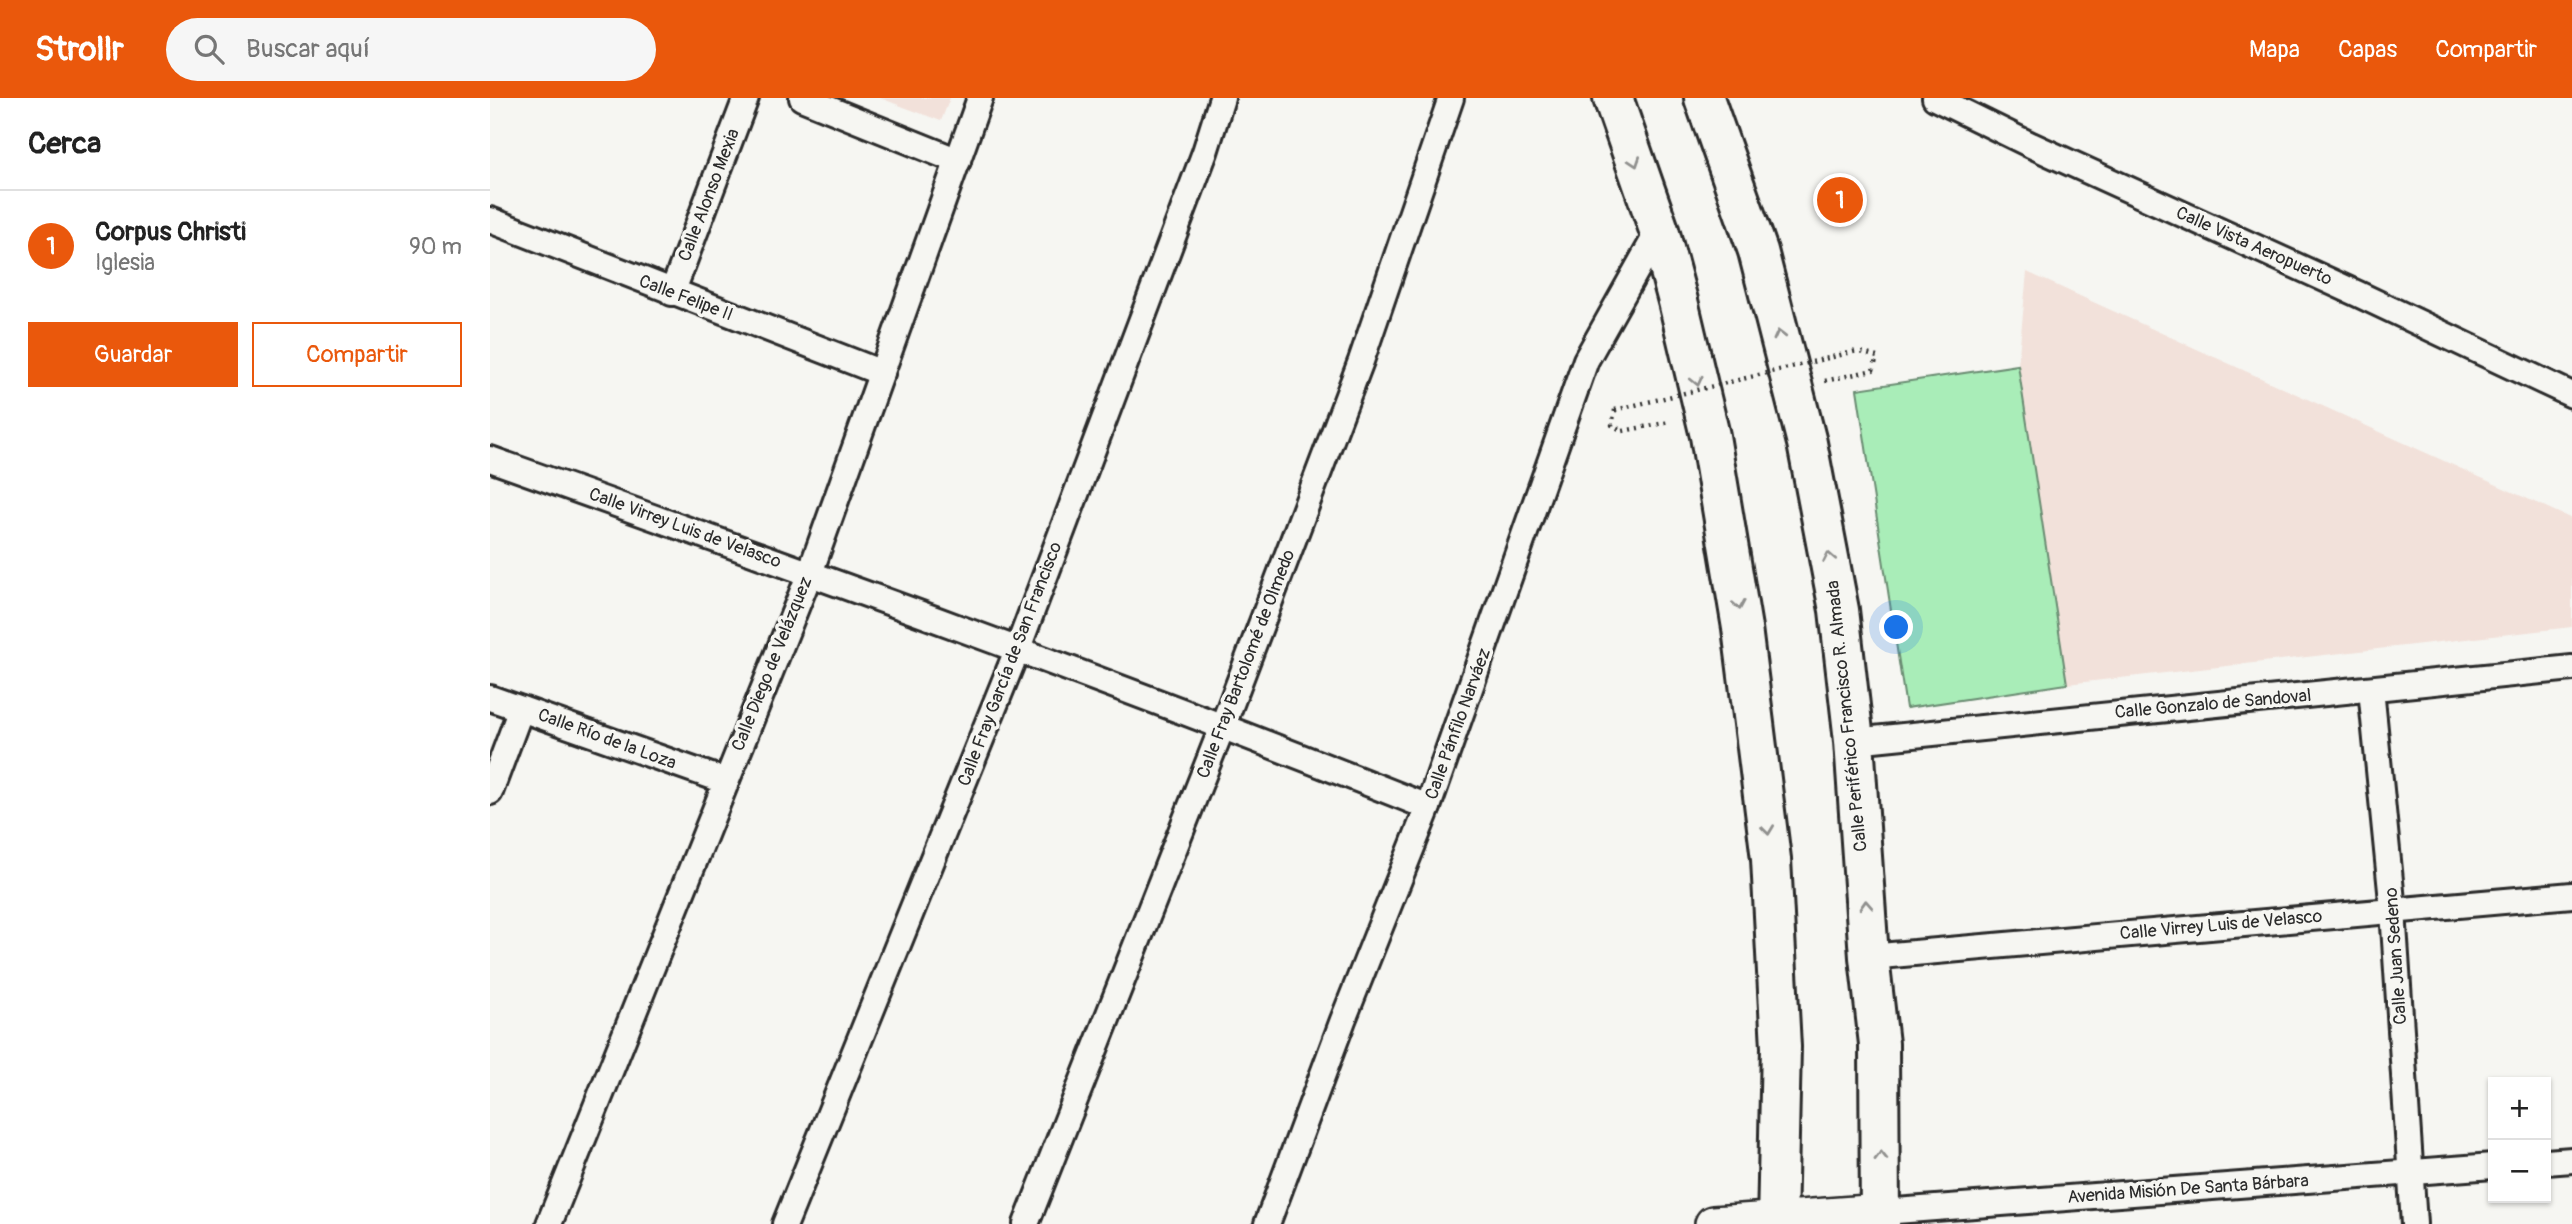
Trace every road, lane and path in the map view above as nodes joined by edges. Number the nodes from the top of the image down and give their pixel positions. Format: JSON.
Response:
{"nodes":[{"id":1,"x":746,"y":98,"type":"edge"},
{"id":2,"x":802,"y":98,"type":"edge"},
{"id":3,"x":980,"y":98,"type":"edge"},
{"id":4,"x":1222,"y":98,"type":"edge"},
{"id":5,"x":1451,"y":98,"type":"edge"},
{"id":6,"x":1613,"y":98,"type":"edge"},
{"id":7,"x":1704,"y":98,"type":"edge"},
{"id":8,"x":1935,"y":98,"type":"edge"},
{"id":9,"x":958,"y":161,"type":"junction"},
{"id":10,"x":490,"y":220,"type":"edge"},
{"id":11,"x":1659,"y":230,"type":"junction"},
{"id":12,"x":672,"y":293,"type":"junction"},
{"id":13,"x":882,"y":373,"type":"junction"},
{"id":14,"x":1793,"y":388,"type":"junction"},
{"id":15,"x":2572,"y":395,"type":"edge"},
{"id":16,"x":1705,"y":415,"type":"junction"},
{"id":17,"x":490,"y":459,"type":"edge"},
{"id":18,"x":810,"y":573,"type":"junction"},
{"id":19,"x":1018,"y":648,"type":"junction"},
{"id":20,"x":2572,"y":668,"type":"edge"},
{"id":21,"x":2371,"y":689,"type":"junction"},
{"id":22,"x":490,"y":698,"type":"edge"},
{"id":23,"x":522,"y":709,"type":"junction"},
{"id":24,"x":1223,"y":725,"type":"junction"},
{"id":25,"x":1854,"y":741,"type":"junction"},
{"id":26,"x":724,"y":781,"type":"junction"},
{"id":27,"x":490,"y":792,"type":"edge"},
{"id":28,"x":1428,"y":807,"type":"junction"},
{"id":29,"x":2572,"y":895,"type":"edge"},
{"id":30,"x":2393,"y":911,"type":"junction"},
{"id":31,"x":1869,"y":957,"type":"junction"},
{"id":32,"x":2572,"y":1160,"type":"edge"},
{"id":33,"x":2551,"y":1162,"type":"edge"},
{"id":34,"x":2488,"y":1166,"type":"edge"},
{"id":35,"x":2410,"y":1172,"type":"junction"},
{"id":36,"x":1881,"y":1218,"type":"edge"},
{"id":37,"x":1778,"y":1221,"type":"edge"},
{"id":38,"x":549,"y":1224,"type":"edge"},
{"id":39,"x":785,"y":1224,"type":"edge"},
{"id":40,"x":1026,"y":1224,"type":"edge"},
{"id":41,"x":1267,"y":1224,"type":"edge"},
{"id":42,"x":1713,"y":1224,"type":"edge"},
{"id":43,"x":2414,"y":1224,"type":"edge"}],
"edges":[{"from":1,"to":12,"type":"street","name":"Calle Alonso Mexia"},
{"from":2,"to":9,"type":"street"},
{"from":3,"to":9,"type":"street","name":"Calle Diego de Velázquez"},
{"from":4,"to":19,"type":"street","name":"Calle Fray García de San Francisco"},
{"from":5,"to":24,"type":"street","name":"Calle Fray Bartolomé de Olmedo"},
{"from":6,"to":11,"type":"highway","one_way":true},
{"from":14,"to":7,"type":"highway","name":"Calle Periférico Francisco R. Almada","one_way":true},
{"from":8,"to":15,"type":"street","name":"Calle Vista Aeropuerto"},
{"from":9,"to":13,"type":"street","name":"Calle Diego de Velázquez"},
{"from":10,"to":12,"type":"street","name":"Calle Felipe II"},
{"from":11,"to":16,"type":"highway","one_way":true},
{"from":11,"to":28,"type":"street","name":"Calle Pánfilo Narváez"},
{"from":12,"to":13,"type":"street","name":"Calle Felipe II"},
{"from":13,"to":18,"type":"street","name":"Calle Diego de Velázquez"},
{"from":14,"to":16,"type":"path","bridge":true},
{"from":25,"to":14,"type":"highway","name":"Calle Periférico Francisco R. Almada","one_way":true},
{"from":16,"to":37,"type":"highway","one_way":true},
{"from":17,"to":18,"type":"street","name":"Calle Virrey Luis de Velasco"},
{"from":18,"to":19,"type":"street","name":"Calle Virrey Luis de Velasco"},
{"from":18,"to":26,"type":"street","name":"Calle Diego de Velázquez"},
{"from":19,"to":24,"type":"street","name":"Calle Virrey Luis de Velasco"},
{"from":19,"to":39,"type":"street","name":"Calle Fray García de San Francisco"},
{"from":20,"to":21,"type":"street","name":"Calle Gonzalo de Sandoval"},
{"from":21,"to":25,"type":"street","name":"Calle Gonzalo de Sandoval"},
{"from":21,"to":30,"type":"street","name":"Calle Juan Sedeno"},
{"from":22,"to":23,"type":"street","name":"Calle Río de la Loza"},
{"from":23,"to":26,"type":"street","name":"Calle Río de la Loza"},
{"from":23,"to":27,"type":"street"},
{"from":24,"to":28,"type":"street","name":"Calle Virrey Luis de Velasco"},
{"from":24,"to":40,"type":"street","name":"Calle Fray Bartolomé de Olmedo"},
{"from":31,"to":25,"type":"highway","name":"Calle Periférico Francisco R. Almada","one_way":true},
{"from":26,"to":38,"type":"street","name":"Calle Diego de Velázquez"},
{"from":28,"to":41,"type":"street","name":"Calle Pánfilo Narváez"},
{"from":29,"to":30,"type":"street","name":"Calle Virrey Luis de Velasco"},
{"from":30,"to":31,"type":"street","name":"Calle Virrey Luis de Velasco"},
{"from":30,"to":35,"type":"street","name":"Calle Juan Sedeno"},
{"from":36,"to":31,"type":"highway","name":"Calle Periférico Francisco R. Almada","one_way":true},
{"from":32,"to":33,"type":"street"},
{"from":34,"to":35,"type":"street","name":"Avenida Misión De Santa Bárbara"},
{"from":35,"to":36,"type":"street","name":"Avenida Misión De Santa Bárbara"},
{"from":35,"to":43,"type":"street","name":"Calle Juan Sedeno"},
{"from":36,"to":37,"type":"main road"},
{"from":37,"to":42,"type":"main road"}]}
